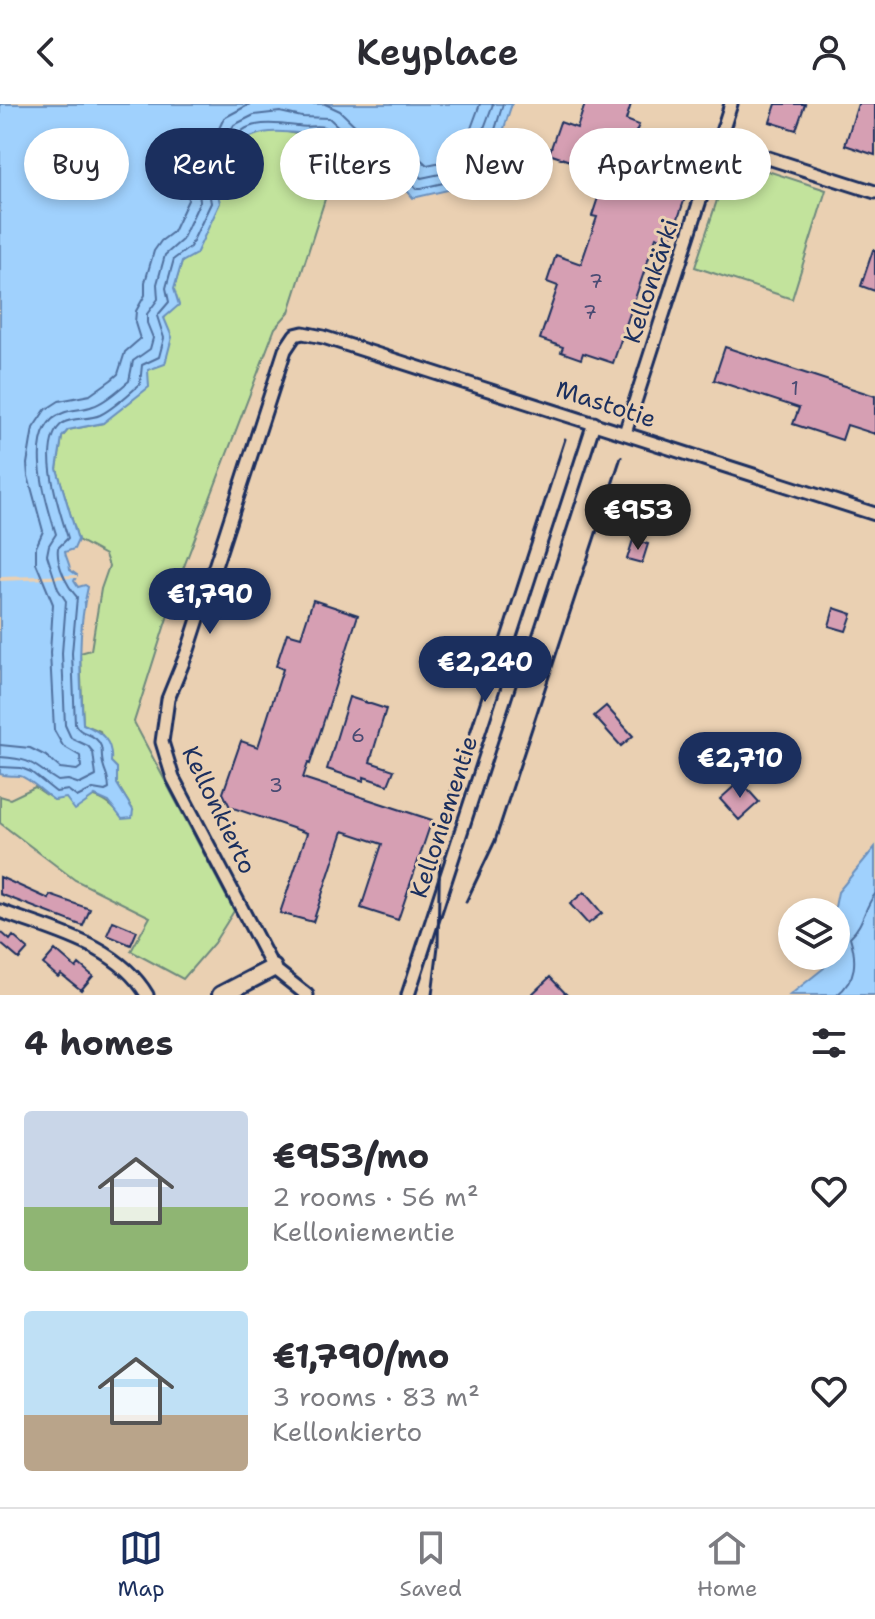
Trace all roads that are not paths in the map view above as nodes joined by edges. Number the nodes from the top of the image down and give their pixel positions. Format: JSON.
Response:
{"nodes":[{"id":1,"x":731,"y":104,"type":"edge"},
{"id":2,"x":723,"y":128,"type":"edge"},
{"id":3,"x":771,"y":159,"type":"edge"},
{"id":4,"x":875,"y":192,"type":"edge"},
{"id":5,"x":699,"y":200,"type":"edge"},
{"id":6,"x":323,"y":337,"type":"joint"},
{"id":7,"x":594,"y":423,"type":"junction"},
{"id":8,"x":625,"y":433,"type":"junction"},
{"id":9,"x":875,"y":514,"type":"edge"},
{"id":10,"x":0,"y":911,"type":"edge"},
{"id":11,"x":273,"y":968,"type":"junction"},
{"id":12,"x":147,"y":995,"type":"edge"},
{"id":13,"x":221,"y":995,"type":"edge"},
{"id":14,"x":307,"y":995,"type":"edge"},
{"id":15,"x":408,"y":995,"type":"edge"}],
"edges":[{"from":1,"to":2,"type":"street","name":"Kellonkärki"},
{"from":3,"to":4,"type":"street"},
{"from":5,"to":8,"type":"street","name":"Kellonkärki"},
{"from":6,"to":7,"type":"street","name":"Mastotie"},
{"from":6,"to":11,"type":"street","name":"Kellonkierto"},
{"from":7,"to":8,"type":"street","name":"Mastotie"},
{"from":7,"to":15,"type":"street","name":"Kelloniementie"},
{"from":8,"to":9,"type":"street","name":"Mastotie"},
{"from":10,"to":12,"type":"street"},
{"from":11,"to":13,"type":"street"},
{"from":11,"to":14,"type":"street","name":"Kellonkierto"}]}
